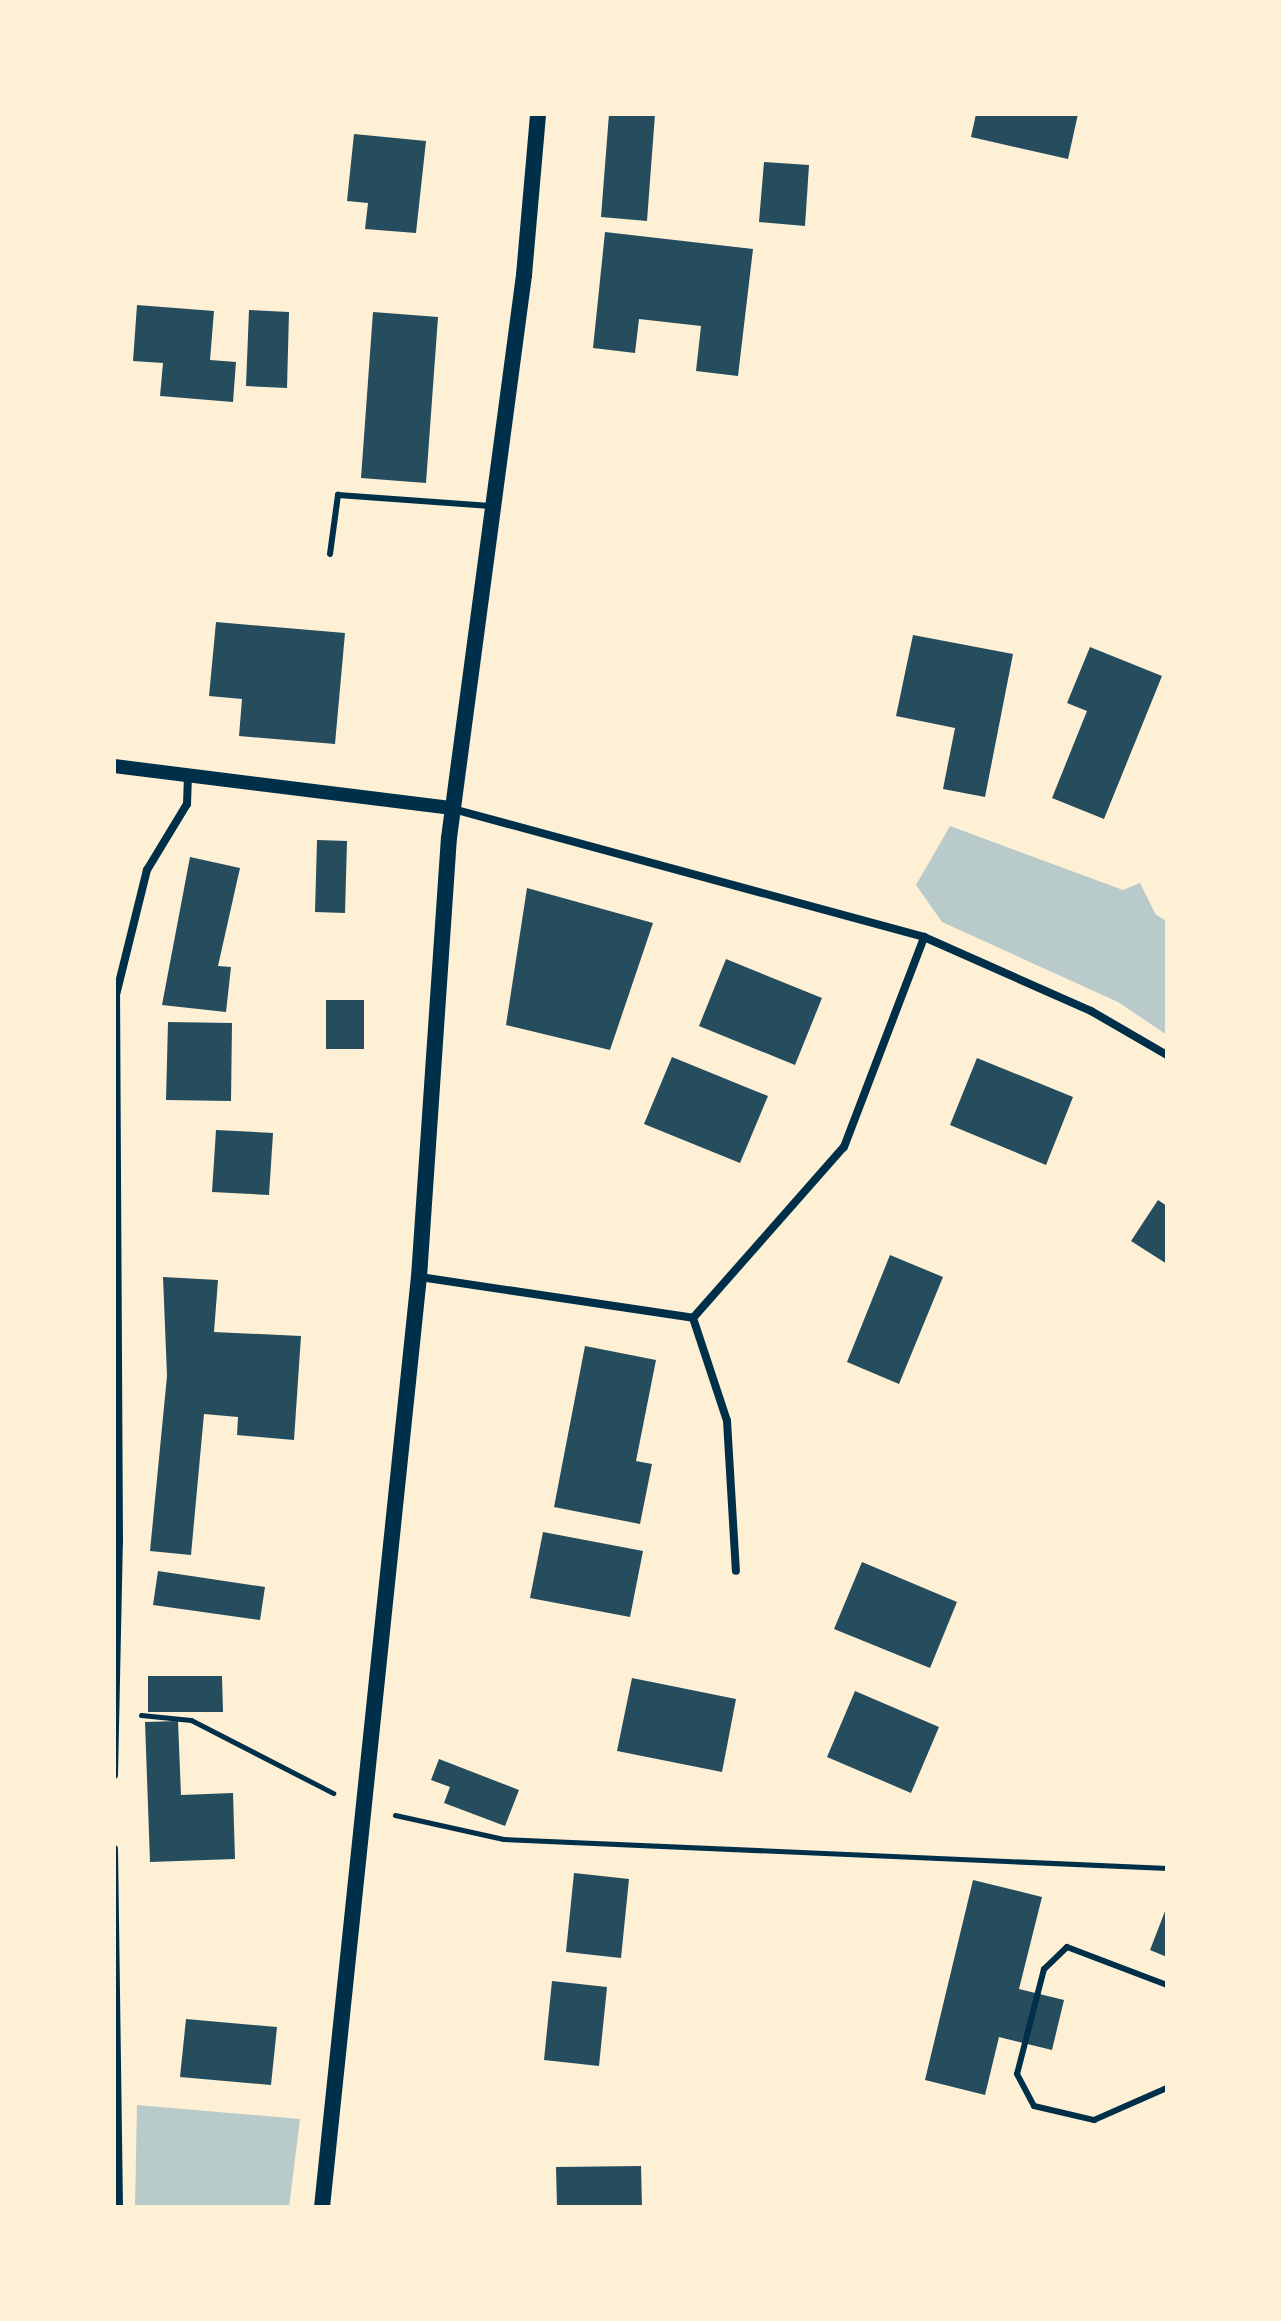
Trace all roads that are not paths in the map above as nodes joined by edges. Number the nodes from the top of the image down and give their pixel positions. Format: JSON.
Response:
{"nodes":[{"id":1,"x":538,"y":114,"type":"edge"},
{"id":2,"x":494,"y":506,"type":"junction"},
{"id":3,"x":330,"y":554,"type":"dead end"},
{"id":4,"x":114,"y":766,"type":"edge"},
{"id":5,"x":188,"y":776,"type":"junction"},
{"id":6,"x":452,"y":808,"type":"junction"},
{"id":7,"x":924,"y":937,"type":"junction"},
{"id":8,"x":1167,"y":1055,"type":"edge"},
{"id":9,"x":419,"y":1277,"type":"junction"},
{"id":10,"x":693,"y":1318,"type":"junction"},
{"id":11,"x":116,"y":1543,"type":"edge"},
{"id":12,"x":736,"y":1571,"type":"dead end"},
{"id":13,"x":115,"y":1712,"type":"edge"},
{"id":14,"x":114,"y":1775,"type":"edge"},
{"id":15,"x":114,"y":1849,"type":"edge"},
{"id":16,"x":1167,"y":1985,"type":"edge"},
{"id":17,"x":1167,"y":2088,"type":"edge"},
{"id":18,"x":119,"y":2207,"type":"edge"},
{"id":19,"x":322,"y":2207,"type":"edge"}],
"edges":[{"from":1,"to":2,"type":"main road"},
{"from":2,"to":3,"type":"lane"},
{"from":2,"to":6,"type":"main road"},
{"from":4,"to":5,"type":"street"},
{"from":5,"to":6,"type":"street"},
{"from":5,"to":11,"type":"street"},
{"from":6,"to":7,"type":"street"},
{"from":6,"to":9,"type":"main road"},
{"from":7,"to":8,"type":"street"},
{"from":7,"to":10,"type":"street"},
{"from":9,"to":10,"type":"street"},
{"from":9,"to":19,"type":"main road"},
{"from":10,"to":12,"type":"street"},
{"from":11,"to":13,"type":"street"},
{"from":13,"to":14,"type":"street"},
{"from":15,"to":18,"type":"street"},
{"from":16,"to":17,"type":"lane"}]}
